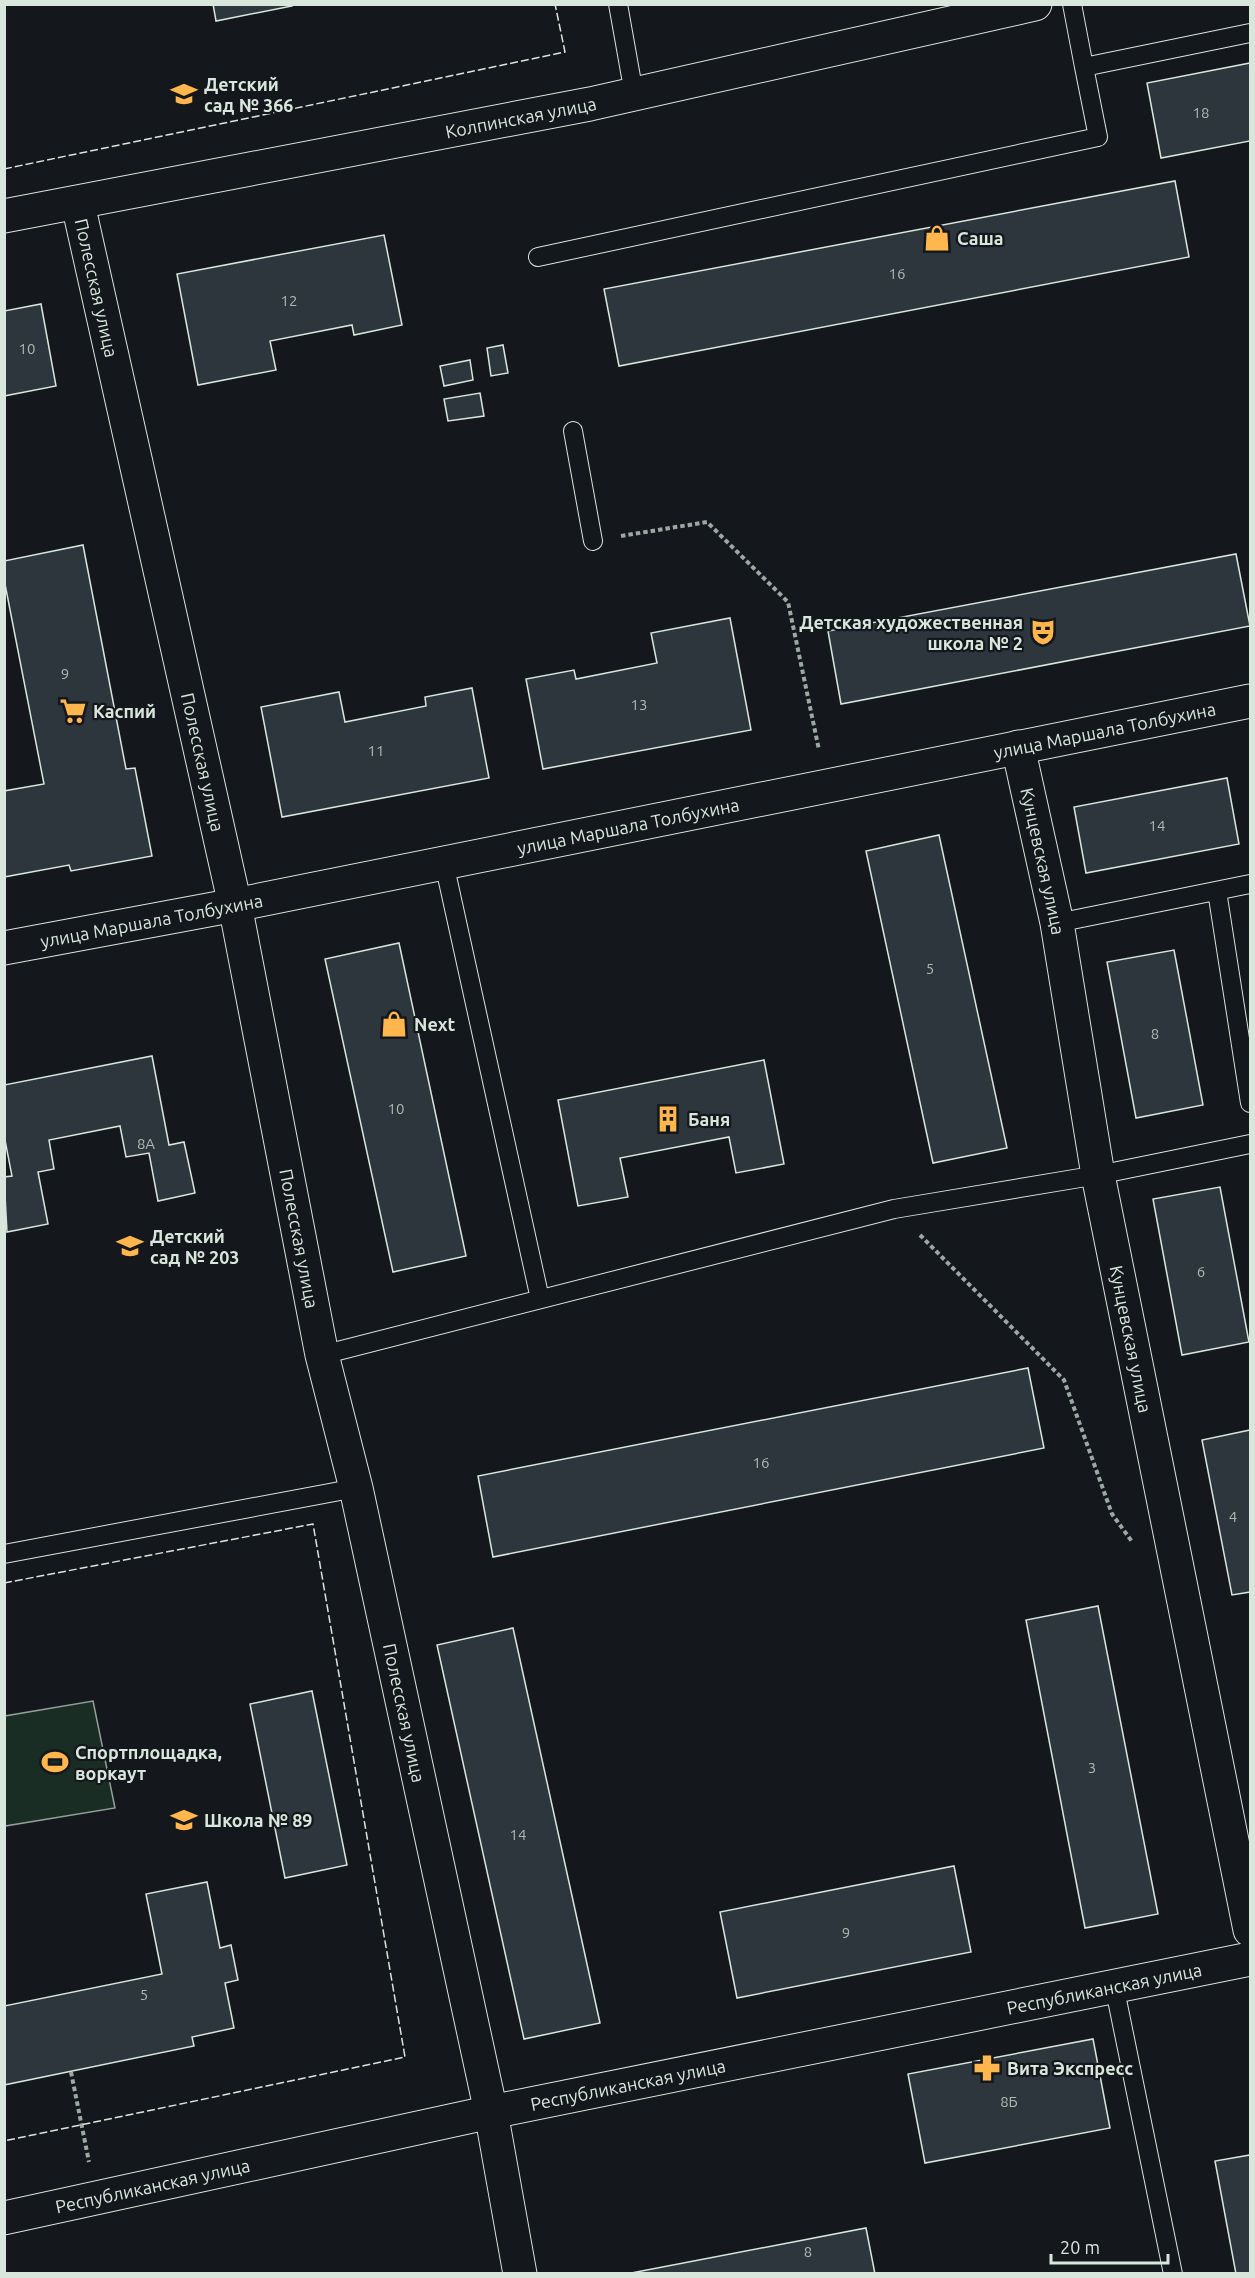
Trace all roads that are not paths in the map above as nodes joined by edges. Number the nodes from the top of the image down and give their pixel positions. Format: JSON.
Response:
{"nodes":[{"id":1,"x":618,"y":4,"type":"edge"},
{"id":2,"x":1035,"y":4,"type":"edge"},
{"id":3,"x":1072,"y":4,"type":"edge"},
{"id":4,"x":1251,"y":33,"type":"edge"},
{"id":5,"x":1084,"y":67,"type":"junction"},
{"id":6,"x":634,"y":94,"type":"junction"},
{"id":7,"x":78,"y":204,"type":"junction"},
{"id":8,"x":4,"y":216,"type":"edge"},
{"id":9,"x":538,"y":257,"type":"dead end"},
{"id":10,"x":573,"y":431,"type":"dead end"},
{"id":11,"x":593,"y":541,"type":"road end"},
{"id":12,"x":1251,"y":701,"type":"edge"},
{"id":13,"x":1018,"y":747,"type":"junction"},
{"id":14,"x":444,"y":863,"type":"junction"},
{"id":15,"x":1251,"y":884,"type":"edge"},
{"id":16,"x":1217,"y":891,"type":"junction"},
{"id":17,"x":235,"y":905,"type":"junction"},
{"id":18,"x":1057,"y":923,"type":"junction"},
{"id":19,"x":4,"y":948,"type":"edge"},
{"id":20,"x":1251,"y":1103,"type":"edge"},
{"id":21,"x":1251,"y":1144,"type":"edge"},
{"id":22,"x":1098,"y":1175,"type":"junction"},
{"id":23,"x":540,"y":1299,"type":"junction"},
{"id":24,"x":322,"y":1355,"type":"junction"},
{"id":25,"x":356,"y":1488,"type":"junction"},
{"id":26,"x":4,"y":1554,"type":"edge"},
{"id":27,"x":1251,"y":1930,"type":"edge"},
{"id":28,"x":1251,"y":1959,"type":"edge"},
{"id":29,"x":1114,"y":1985,"type":"junction"},
{"id":30,"x":491,"y":2112,"type":"junction"},
{"id":31,"x":4,"y":2218,"type":"edge"},
{"id":32,"x":520,"y":2274,"type":"edge"},
{"id":33,"x":1173,"y":2274,"type":"edge"}],
"edges":[{"from":1,"to":6,"type":"lane"},
{"from":2,"to":6,"type":"street","name":"Колпинская улица"},
{"from":3,"to":5,"type":"lane"},
{"from":4,"to":5,"type":"lane"},
{"from":5,"to":9,"type":"lane"},
{"from":6,"to":7,"type":"street","name":"Колпинская улица"},
{"from":7,"to":8,"type":"street","name":"Колпинская улица"},
{"from":7,"to":17,"type":"street","name":"Полесская улица"},
{"from":10,"to":11,"type":"lane"},
{"from":12,"to":13,"type":"street","name":"улица Маршала Толбухина"},
{"from":13,"to":14,"type":"street","name":"улица Маршала Толбухина"},
{"from":13,"to":18,"type":"street","name":"Кунцевская улица"},
{"from":14,"to":17,"type":"street","name":"улица Маршала Толбухина"},
{"from":14,"to":23,"type":"lane"},
{"from":15,"to":16,"type":"lane"},
{"from":16,"to":18,"type":"lane"},
{"from":16,"to":20,"type":"lane"},
{"from":17,"to":19,"type":"street","name":"улица Маршала Толбухина"},
{"from":17,"to":24,"type":"street","name":"Полесская улица"},
{"from":18,"to":22,"type":"street","name":"Кунцевская улица"},
{"from":21,"to":22,"type":"lane"},
{"from":22,"to":23,"type":"lane"},
{"from":22,"to":27,"type":"street","name":"Кунцевская улица"},
{"from":23,"to":24,"type":"lane"},
{"from":24,"to":25,"type":"street","name":"Полесская улица"},
{"from":25,"to":26,"type":"lane"},
{"from":25,"to":30,"type":"street","name":"Полесская улица"},
{"from":28,"to":29,"type":"street","name":"Республиканская улица"},
{"from":29,"to":30,"type":"street","name":"Республиканская улица"},
{"from":29,"to":33,"type":"lane"},
{"from":30,"to":31,"type":"street","name":"Республиканская улица"},
{"from":30,"to":32,"type":"street","name":"Полесская улица"}]}
